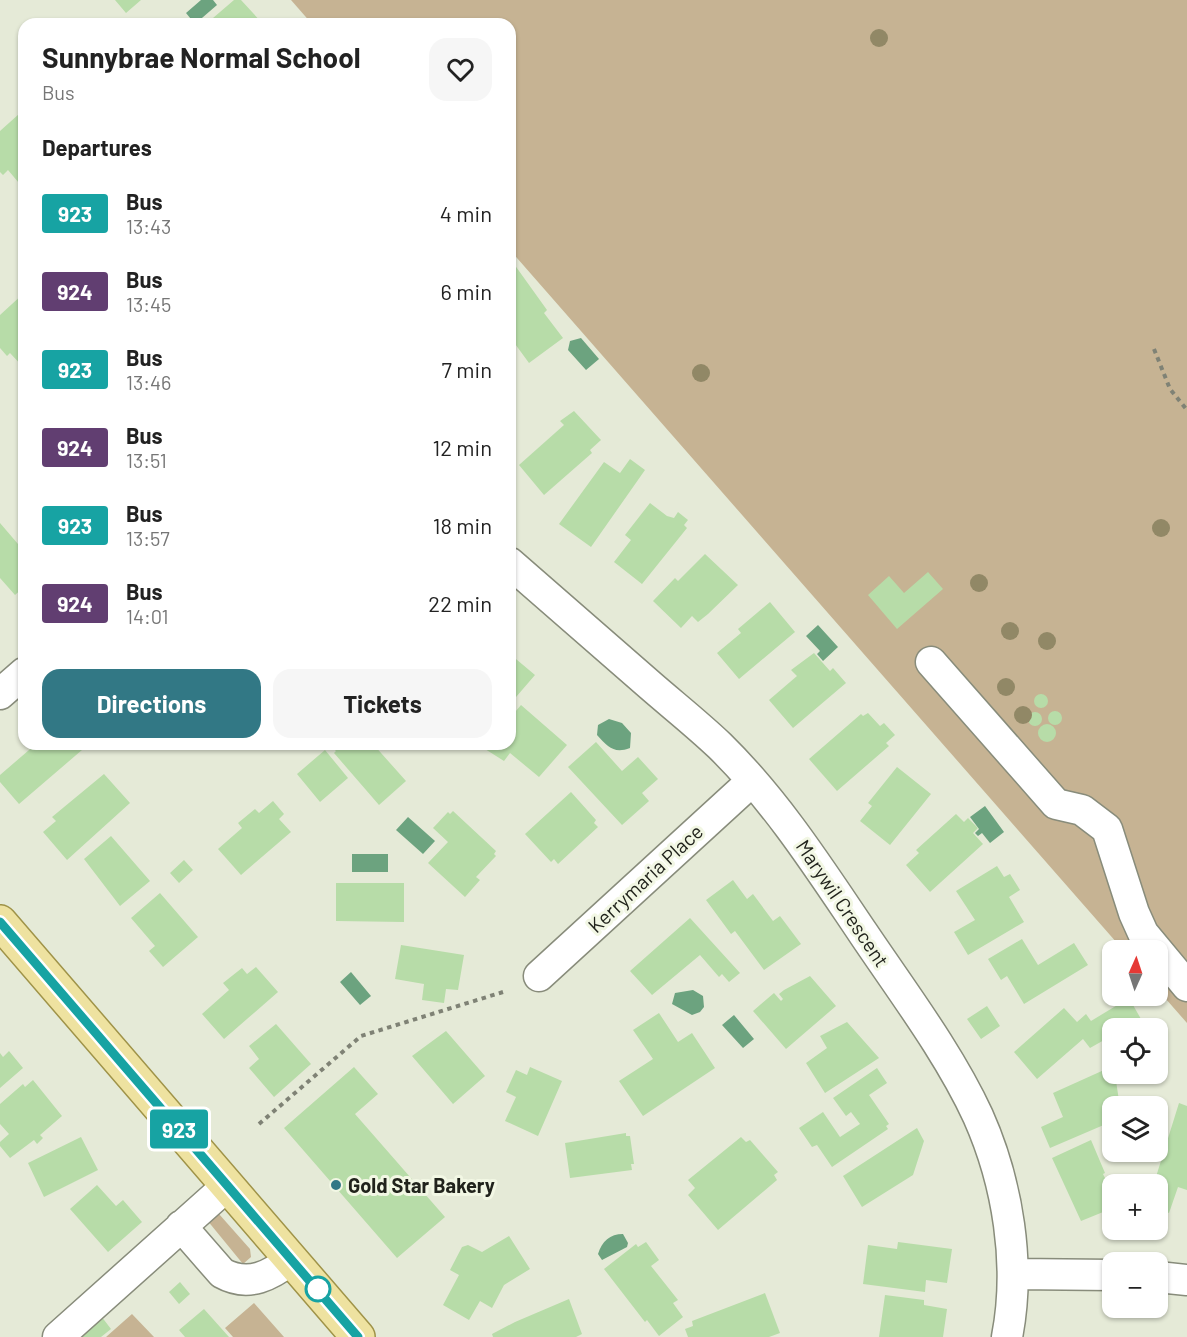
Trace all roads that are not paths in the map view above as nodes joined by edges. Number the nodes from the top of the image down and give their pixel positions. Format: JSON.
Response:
{"nodes":[{"id":1,"x":516,"y":568,"type":"edge"},
{"id":2,"x":931,"y":662,"type":"dead end"},
{"id":3,"x":18,"y":678,"type":"edge"},
{"id":4,"x":0,"y":694,"type":"edge"},
{"id":5,"x":752,"y":781,"type":"junction"},
{"id":6,"x":0,"y":922,"type":"edge"},
{"id":7,"x":539,"y":976,"type":"dead end"},
{"id":8,"x":1187,"y":986,"type":"edge"},
{"id":9,"x":228,"y":1185,"type":"junction"},
{"id":10,"x":181,"y":1227,"type":"junction"},
{"id":11,"x":292,"y":1259,"type":"junction"},
{"id":12,"x":1014,"y":1274,"type":"junction"},
{"id":13,"x":1102,"y":1275,"type":"edge"},
{"id":14,"x":1168,"y":1278,"type":"edge"},
{"id":15,"x":1187,"y":1280,"type":"edge"},
{"id":16,"x":58,"y":1337,"type":"edge"},
{"id":17,"x":358,"y":1337,"type":"edge"},
{"id":18,"x":1007,"y":1337,"type":"edge"}],
"edges":[{"from":1,"to":5,"type":"street","name":"Marywil Crescent"},
{"from":2,"to":8,"type":"street"},
{"from":3,"to":4,"type":"street"},
{"from":5,"to":7,"type":"street","name":"Kerrymaria Place"},
{"from":5,"to":12,"type":"street","name":"Marywil Crescent"},
{"from":6,"to":9,"type":"main road"},
{"from":9,"to":10,"type":"street"},
{"from":9,"to":11,"type":"main road"},
{"from":10,"to":11,"type":"street"},
{"from":10,"to":16,"type":"street"},
{"from":11,"to":17,"type":"main road"},
{"from":12,"to":13,"type":"street"},
{"from":12,"to":18,"type":"street","name":"Marywil Crescent"},
{"from":14,"to":15,"type":"street"}]}
